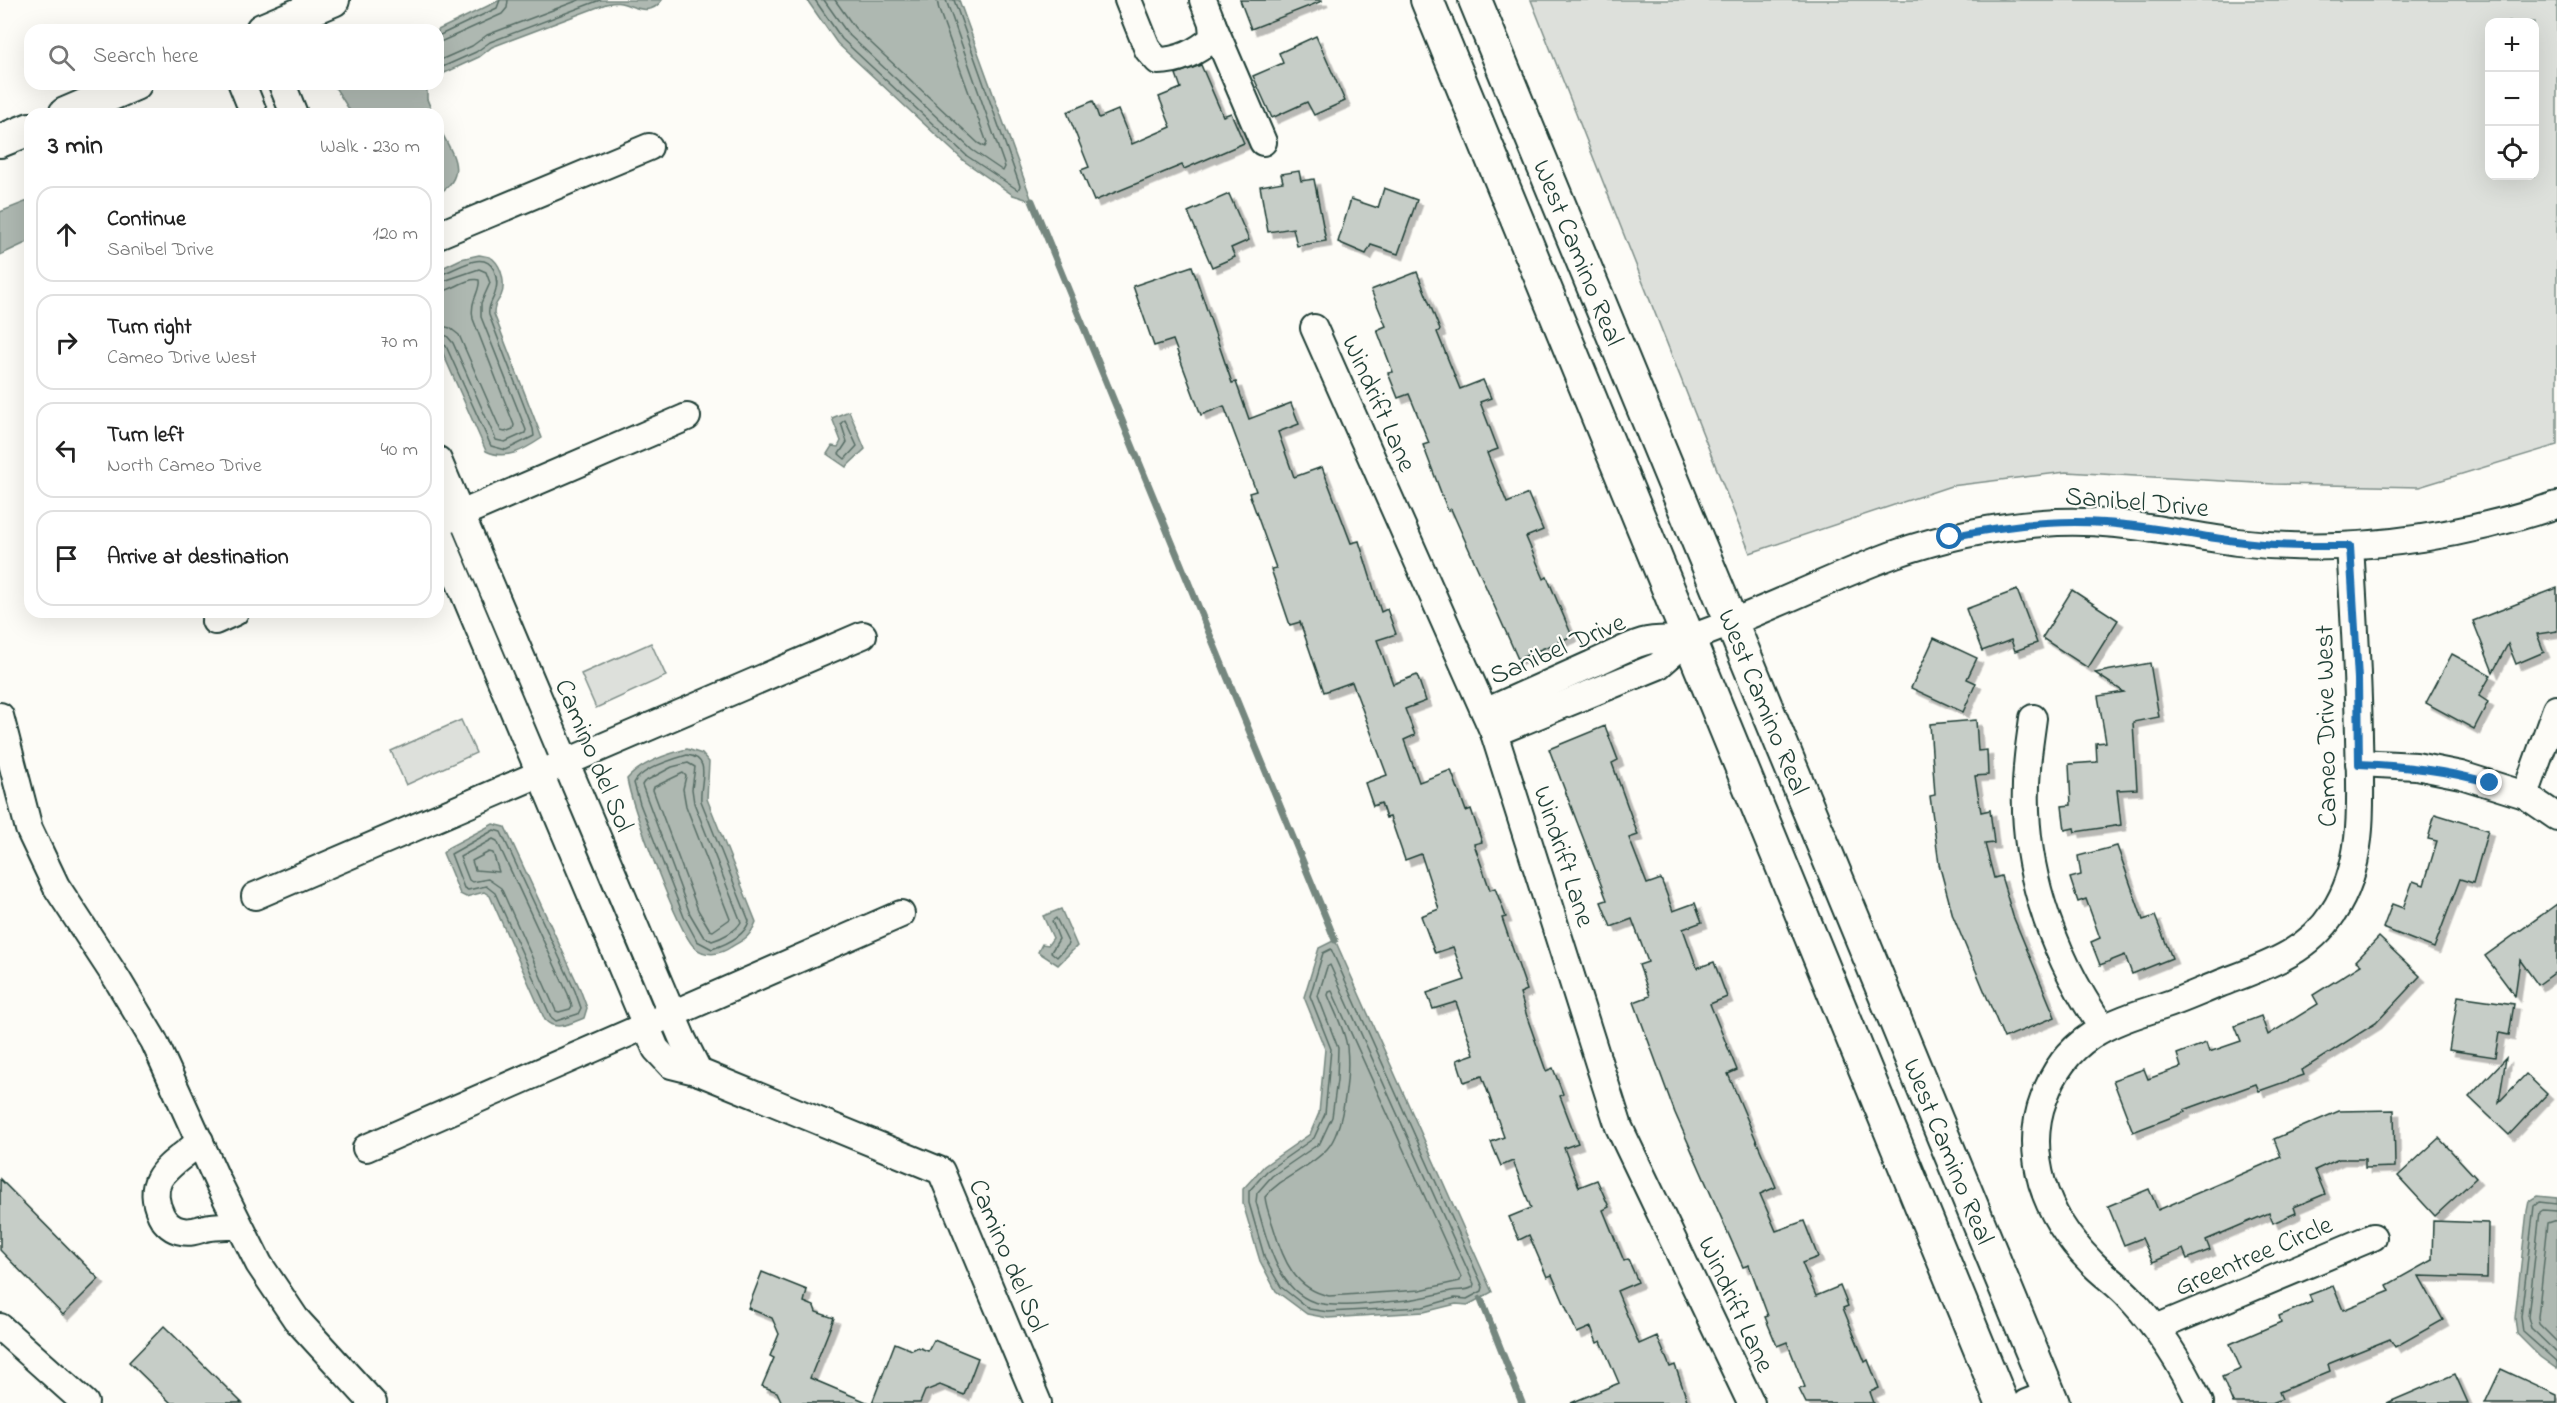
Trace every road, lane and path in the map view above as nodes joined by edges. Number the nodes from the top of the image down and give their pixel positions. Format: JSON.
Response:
{"nodes":[{"id":1,"x":333,"y":0,"type":"edge"},
{"id":2,"x":1128,"y":0,"type":"edge"},
{"id":3,"x":1427,"y":0,"type":"edge"},
{"id":4,"x":1475,"y":0,"type":"edge"},
{"id":5,"x":1207,"y":12,"type":"edge"},
{"id":6,"x":276,"y":24,"type":"edge"},
{"id":7,"x":121,"y":90,"type":"edge"},
{"id":8,"x":244,"y":90,"type":"edge"},
{"id":9,"x":284,"y":90,"type":"edge"},
{"id":10,"x":79,"y":108,"type":"edge"},
{"id":11,"x":252,"y":108,"type":"edge"},
{"id":12,"x":292,"y":108,"type":"edge"},
{"id":13,"x":24,"y":131,"type":"edge"},
{"id":14,"x":0,"y":141,"type":"edge"},
{"id":15,"x":1263,"y":142,"type":"dead end"},
{"id":16,"x":649,"y":147,"type":"dead end"},
{"id":17,"x":444,"y":232,"type":"edge"},
{"id":18,"x":1314,"y":328,"type":"dead end"},
{"id":19,"x":687,"y":417,"type":"dead end"},
{"id":20,"x":444,"y":492,"type":"edge"},
{"id":21,"x":2557,"y":505,"type":"edge"},
{"id":22,"x":449,"y":519,"type":"edge"},
{"id":23,"x":444,"y":545,"type":"edge"},
{"id":24,"x":2350,"y":546,"type":"junction"},
{"id":25,"x":1730,"y":622,"type":"junction"},
{"id":26,"x":862,"y":635,"type":"dead end"},
{"id":27,"x":1690,"y":638,"type":"junction"},
{"id":28,"x":2556,"y":709,"type":"edge"},
{"id":29,"x":0,"y":717,"type":"edge"},
{"id":30,"x":2033,"y":718,"type":"dead end"},
{"id":31,"x":1490,"y":723,"type":"junction"},
{"id":32,"x":566,"y":763,"type":"junction"},
{"id":33,"x":2359,"y":764,"type":"junction"},
{"id":34,"x":541,"y":774,"type":"junction"},
{"id":35,"x":2526,"y":795,"type":"junction"},
{"id":36,"x":2557,"y":817,"type":"edge"},
{"id":37,"x":255,"y":896,"type":"dead end"},
{"id":38,"x":901,"y":914,"type":"dead end"},
{"id":39,"x":672,"y":1013,"type":"junction"},
{"id":40,"x":645,"y":1025,"type":"junction"},
{"id":41,"x":2102,"y":1028,"type":"junction"},
{"id":42,"x":699,"y":1072,"type":"junction"},
{"id":43,"x":200,"y":1141,"type":"junction"},
{"id":44,"x":366,"y":1148,"type":"dead end"},
{"id":45,"x":238,"y":1226,"type":"junction"},
{"id":46,"x":2373,"y":1238,"type":"dead end"},
{"id":47,"x":0,"y":1327,"type":"edge"},
{"id":48,"x":2156,"y":1328,"type":"junction"},
{"id":49,"x":2043,"y":1400,"type":"edge"},
{"id":50,"x":85,"y":1403,"type":"edge"},
{"id":51,"x":373,"y":1403,"type":"edge"},
{"id":52,"x":1038,"y":1403,"type":"edge"},
{"id":53,"x":1751,"y":1403,"type":"edge"},
{"id":54,"x":2002,"y":1403,"type":"edge"},
{"id":55,"x":2200,"y":1403,"type":"edge"}],
"edges":[{"from":1,"to":6,"type":"street"},
{"from":2,"to":5,"type":"street"},
{"from":3,"to":27,"type":"street","name":"West Camino Real"},
{"from":4,"to":25,"type":"street","name":"West Camino Real"},
{"from":5,"to":15,"type":"street"},
{"from":7,"to":10,"type":"street"},
{"from":8,"to":11,"type":"street"},
{"from":9,"to":12,"type":"street"},
{"from":13,"to":14,"type":"street"},
{"from":16,"to":17,"type":"street"},
{"from":18,"to":31,"type":"street","name":"Windrift Lane"},
{"from":19,"to":22,"type":"street"},
{"from":20,"to":22,"type":"street","name":"Camino del Sol"},
{"from":21,"to":24,"type":"street","name":"Sanibel Drive"},
{"from":22,"to":32,"type":"street","name":"Camino del Sol"},
{"from":23,"to":34,"type":"street","name":"Camino del Sol"},
{"from":24,"to":25,"type":"street","name":"Sanibel Drive"},
{"from":24,"to":33,"type":"street","name":"Cameo Drive West"},
{"from":25,"to":27,"type":"street","name":"Sanibel Drive"},
{"from":25,"to":49,"type":"street","name":"West Camino Real"},
{"from":26,"to":32,"type":"street"},
{"from":27,"to":31,"type":"street","name":"Sanibel Drive"},
{"from":27,"to":54,"type":"street","name":"West Camino Real"},
{"from":28,"to":35,"type":"street"},
{"from":29,"to":43,"type":"street"},
{"from":30,"to":41,"type":"street"},
{"from":31,"to":53,"type":"street","name":"Windrift Lane"},
{"from":32,"to":34,"type":"street"},
{"from":32,"to":39,"type":"street","name":"Camino del Sol"},
{"from":33,"to":35,"type":"street"},
{"from":33,"to":41,"type":"street","name":"Cameo Drive West"},
{"from":34,"to":37,"type":"street"},
{"from":34,"to":40,"type":"street","name":"Camino del Sol"},
{"from":35,"to":36,"type":"street"},
{"from":38,"to":39,"type":"street"},
{"from":39,"to":40,"type":"street"},
{"from":39,"to":42,"type":"street","name":"Camino del Sol"},
{"from":40,"to":42,"type":"street","name":"Camino del Sol"},
{"from":40,"to":44,"type":"street"},
{"from":41,"to":48,"type":"street","name":"Cameo Drive West"},
{"from":42,"to":52,"type":"street","name":"Camino del Sol"},
{"from":43,"to":45,"type":"street"},
{"from":43,"to":45,"type":"street"},
{"from":45,"to":51,"type":"street"},
{"from":46,"to":48,"type":"street","name":"Greentree Circle"},
{"from":47,"to":50,"type":"street"},
{"from":48,"to":55,"type":"street","name":"Cameo Drive West"}]}
